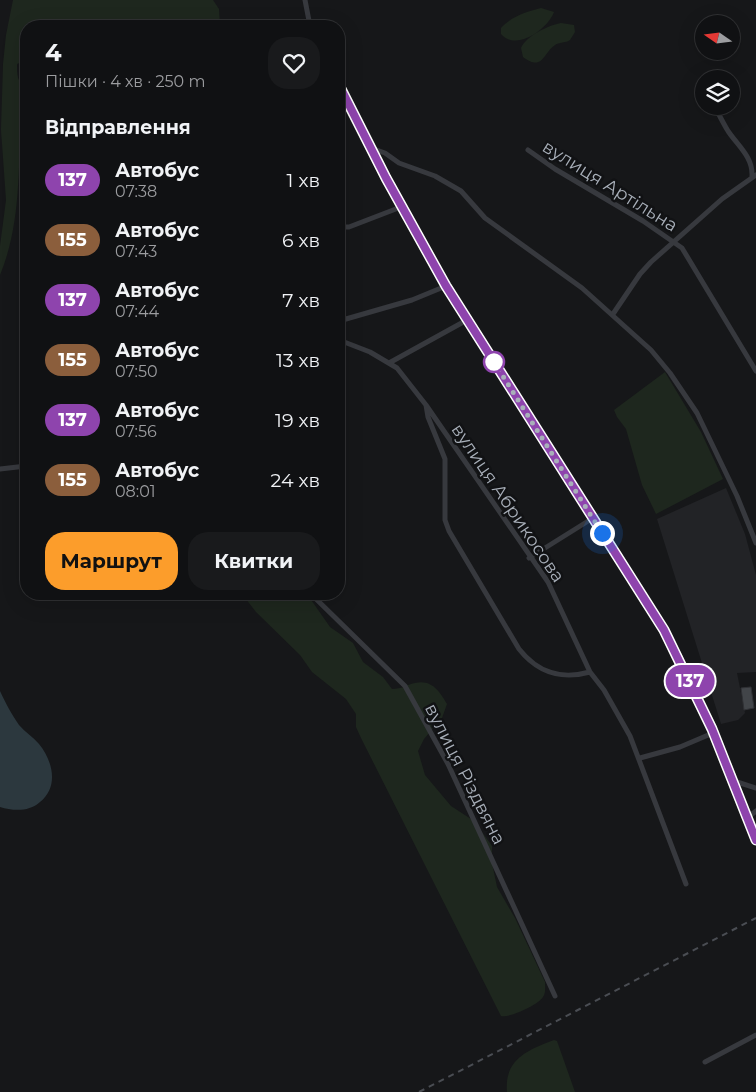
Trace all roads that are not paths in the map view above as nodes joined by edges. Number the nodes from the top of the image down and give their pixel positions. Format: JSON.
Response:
{"nodes":[{"id":1,"x":305,"y":0,"type":"edge"},
{"id":2,"x":308,"y":20,"type":"edge"},
{"id":3,"x":345,"y":97,"type":"edge"},
{"id":4,"x":719,"y":115,"type":"edge"},
{"id":5,"x":371,"y":148,"type":"junction"},
{"id":6,"x":528,"y":150,"type":"dead end"},
{"id":7,"x":754,"y":176,"type":"edge"},
{"id":8,"x":401,"y":207,"type":"junction"},
{"id":9,"x":345,"y":226,"type":"edge"},
{"id":10,"x":674,"y":242,"type":"junction"},
{"id":11,"x":446,"y":286,"type":"junction"},
{"id":12,"x":613,"y":314,"type":"junction"},
{"id":13,"x":345,"y":319,"type":"edge"},
{"id":14,"x":467,"y":320,"type":"junction"},
{"id":15,"x":345,"y":342,"type":"edge"},
{"id":16,"x":389,"y":363,"type":"junction"},
{"id":17,"x":756,"y":370,"type":"edge"},
{"id":18,"x":426,"y":405,"type":"junction"},
{"id":19,"x":20,"y":467,"type":"edge"},
{"id":20,"x":0,"y":469,"type":"edge"},
{"id":21,"x":593,"y":518,"type":"junction"},
{"id":22,"x":756,"y":543,"type":"edge"},
{"id":23,"x":529,"y":558,"type":"junction"},
{"id":24,"x":316,"y":600,"type":"edge"},
{"id":25,"x":590,"y":672,"type":"junction"},
{"id":26,"x":713,"y":733,"type":"junction"},
{"id":27,"x":640,"y":758,"type":"junction"},
{"id":28,"x":731,"y":780,"type":"junction"},
{"id":29,"x":756,"y":788,"type":"edge"},
{"id":30,"x":756,"y":812,"type":"edge"},
{"id":31,"x":747,"y":818,"type":"junction"},
{"id":32,"x":756,"y":840,"type":"edge"},
{"id":33,"x":686,"y":884,"type":"dead end"},
{"id":34,"x":555,"y":996,"type":"dead end"},
{"id":35,"x":756,"y":1035,"type":"edge"},
{"id":36,"x":705,"y":1062,"type":"dead end"}],
"edges":[{"from":1,"to":2,"type":"street"},
{"from":3,"to":5,"type":"street"},
{"from":4,"to":7,"type":"street"},
{"from":5,"to":8,"type":"street"},
{"from":5,"to":12,"type":"street"},
{"from":6,"to":10,"type":"street","name":"вулиця Артільна"},
{"from":7,"to":10,"type":"street"},
{"from":8,"to":9,"type":"street"},
{"from":8,"to":11,"type":"street"},
{"from":10,"to":12,"type":"street"},
{"from":10,"to":17,"type":"street","name":"вулиця Артільна"},
{"from":11,"to":13,"type":"street"},
{"from":11,"to":14,"type":"street"},
{"from":12,"to":22,"type":"street"},
{"from":14,"to":16,"type":"street"},
{"from":14,"to":21,"type":"street"},
{"from":15,"to":16,"type":"street","name":"вулиця Абрикосова"},
{"from":16,"to":18,"type":"street","name":"вулиця Абрикосова"},
{"from":18,"to":23,"type":"street","name":"вулиця Абрикосова"},
{"from":18,"to":25,"type":"street","name":"вулиця Абрикосова"},
{"from":19,"to":20,"type":"street"},
{"from":21,"to":23,"type":"street"},
{"from":21,"to":26,"type":"street"},
{"from":23,"to":25,"type":"street","name":"вулиця Абрикосова"},
{"from":24,"to":34,"type":"street","name":"вулиця Різдвяна"},
{"from":25,"to":27,"type":"street","name":"вулиця Абрикосова"},
{"from":26,"to":27,"type":"street"},
{"from":26,"to":28,"type":"street"},
{"from":27,"to":33,"type":"street","name":"вулиця Абрикосова"},
{"from":28,"to":29,"type":"street"},
{"from":28,"to":31,"type":"street"},
{"from":30,"to":31,"type":"street"},
{"from":31,"to":32,"type":"street"},
{"from":35,"to":36,"type":"street"}]}
